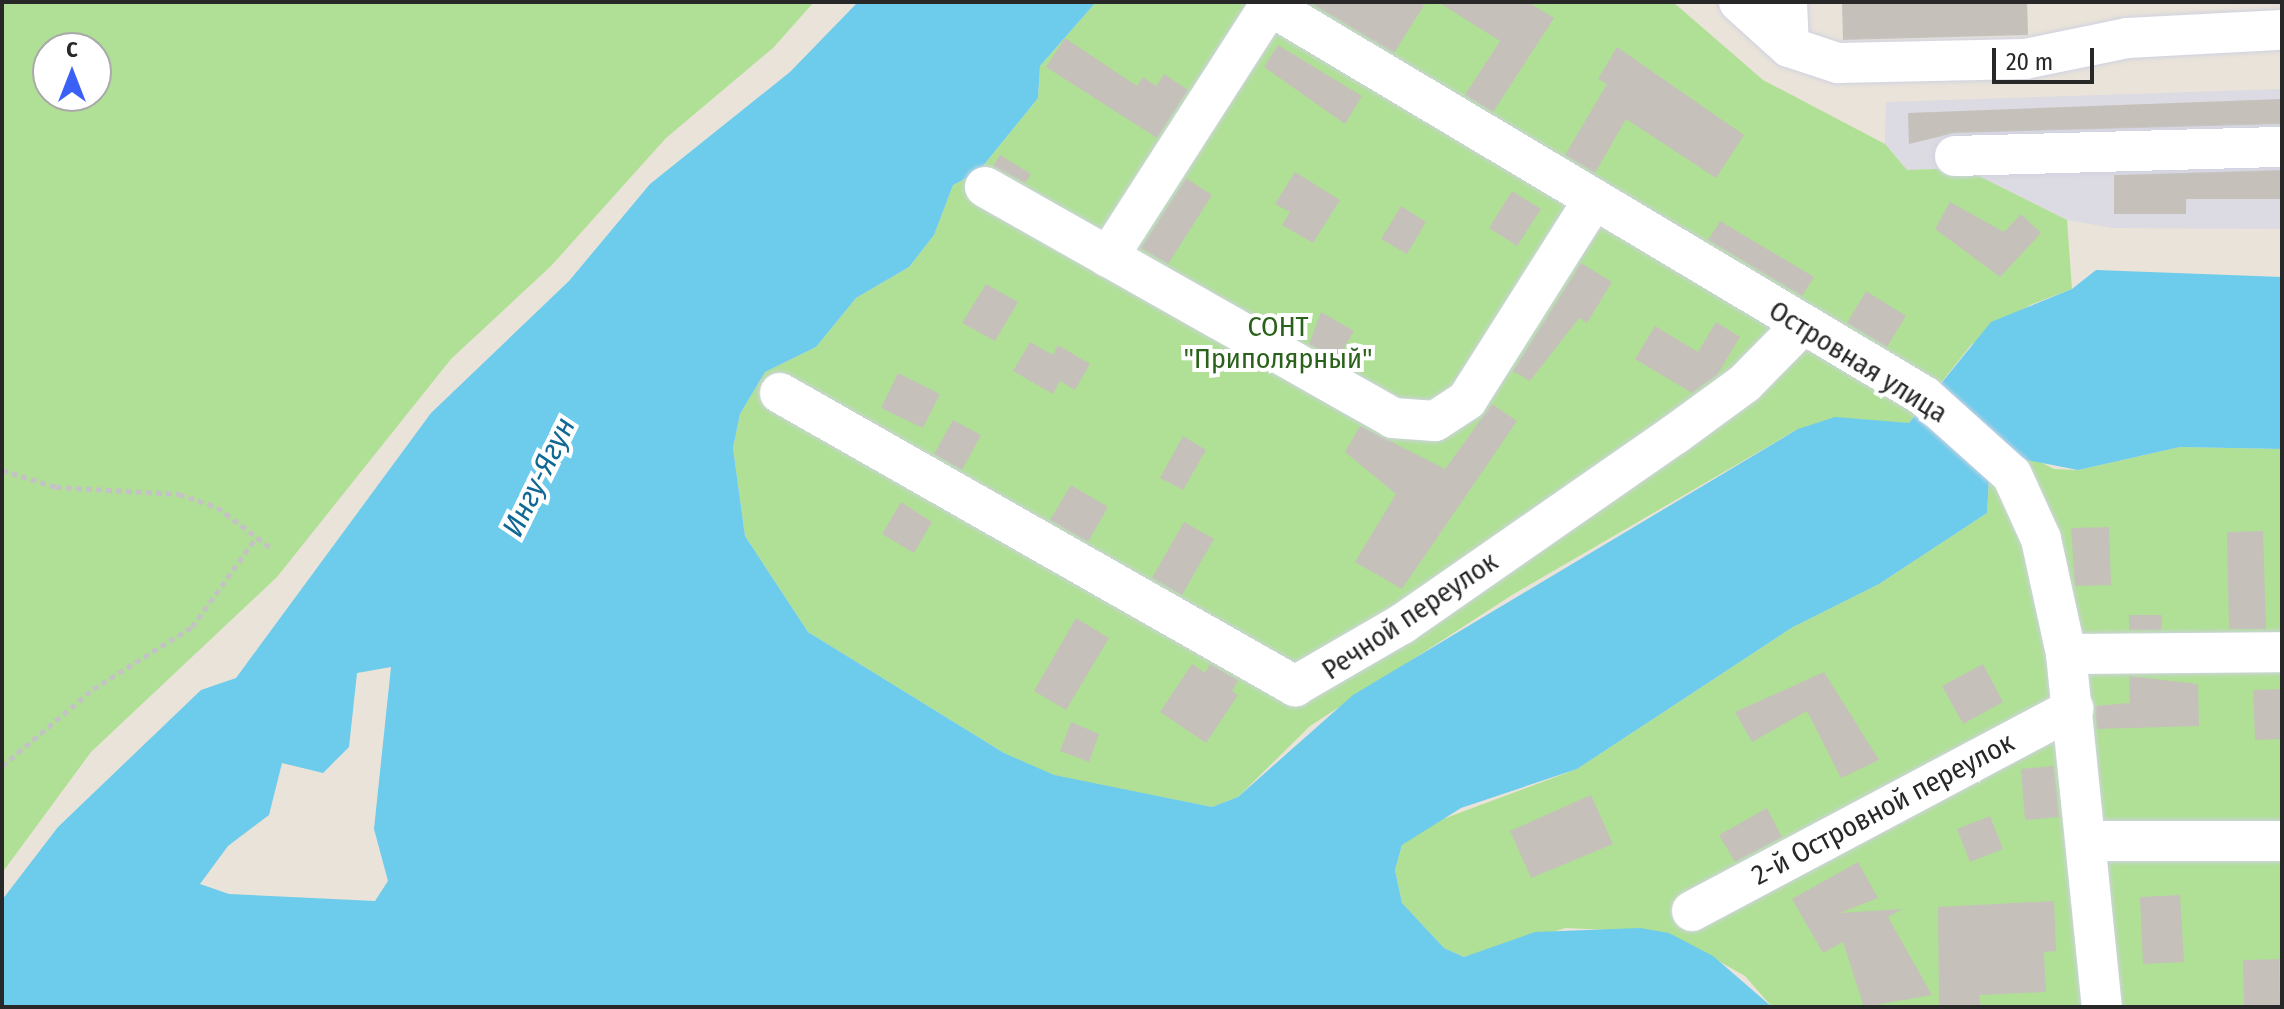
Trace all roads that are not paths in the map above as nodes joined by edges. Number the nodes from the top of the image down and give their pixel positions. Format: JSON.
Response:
{"nodes":[{"id":1,"x":1739,"y":2,"type":"edge"},
{"id":2,"x":1787,"y":2,"type":"edge"},
{"id":3,"x":1270,"y":4,"type":"edge"},
{"id":4,"x":2282,"y":30,"type":"edge"},
{"id":5,"x":1789,"y":47,"type":"junction"},
{"id":6,"x":2282,"y":147,"type":"edge"},
{"id":7,"x":1955,"y":156,"type":"dead end"},
{"id":8,"x":985,"y":187,"type":"dead end"},
{"id":9,"x":1594,"y":199,"type":"junction"},
{"id":10,"x":1108,"y":257,"type":"junction"},
{"id":11,"x":1801,"y":326,"type":"junction"},
{"id":12,"x":780,"y":393,"type":"dead end"},
{"id":13,"x":2282,"y":652,"type":"edge"},
{"id":14,"x":2066,"y":654,"type":"junction"},
{"id":15,"x":2073,"y":708,"type":"junction"},
{"id":16,"x":2088,"y":841,"type":"junction"},
{"id":17,"x":2282,"y":841,"type":"edge"},
{"id":18,"x":1692,"y":911,"type":"dead end"},
{"id":19,"x":2102,"y":1007,"type":"edge"}],
"edges":[{"from":1,"to":5,"type":"lane"},
{"from":2,"to":5,"type":"lane"},
{"from":3,"to":9,"type":"lane","name":"Островная улица"},
{"from":3,"to":10,"type":"lane"},
{"from":4,"to":5,"type":"lane"},
{"from":6,"to":7,"type":"lane"},
{"from":8,"to":10,"type":"lane"},
{"from":9,"to":10,"type":"lane"},
{"from":9,"to":11,"type":"lane","name":"Островная улица"},
{"from":11,"to":12,"type":"lane","name":"Речной переулок"},
{"from":11,"to":14,"type":"lane","name":"Островная улица"},
{"from":13,"to":14,"type":"lane"},
{"from":14,"to":15,"type":"lane","name":"Островная улица"},
{"from":15,"to":16,"type":"lane","name":"Островная улица"},
{"from":15,"to":18,"type":"lane","name":"2-й Островной переулок"},
{"from":16,"to":17,"type":"lane"},
{"from":16,"to":19,"type":"lane","name":"Островная улица"}]}
